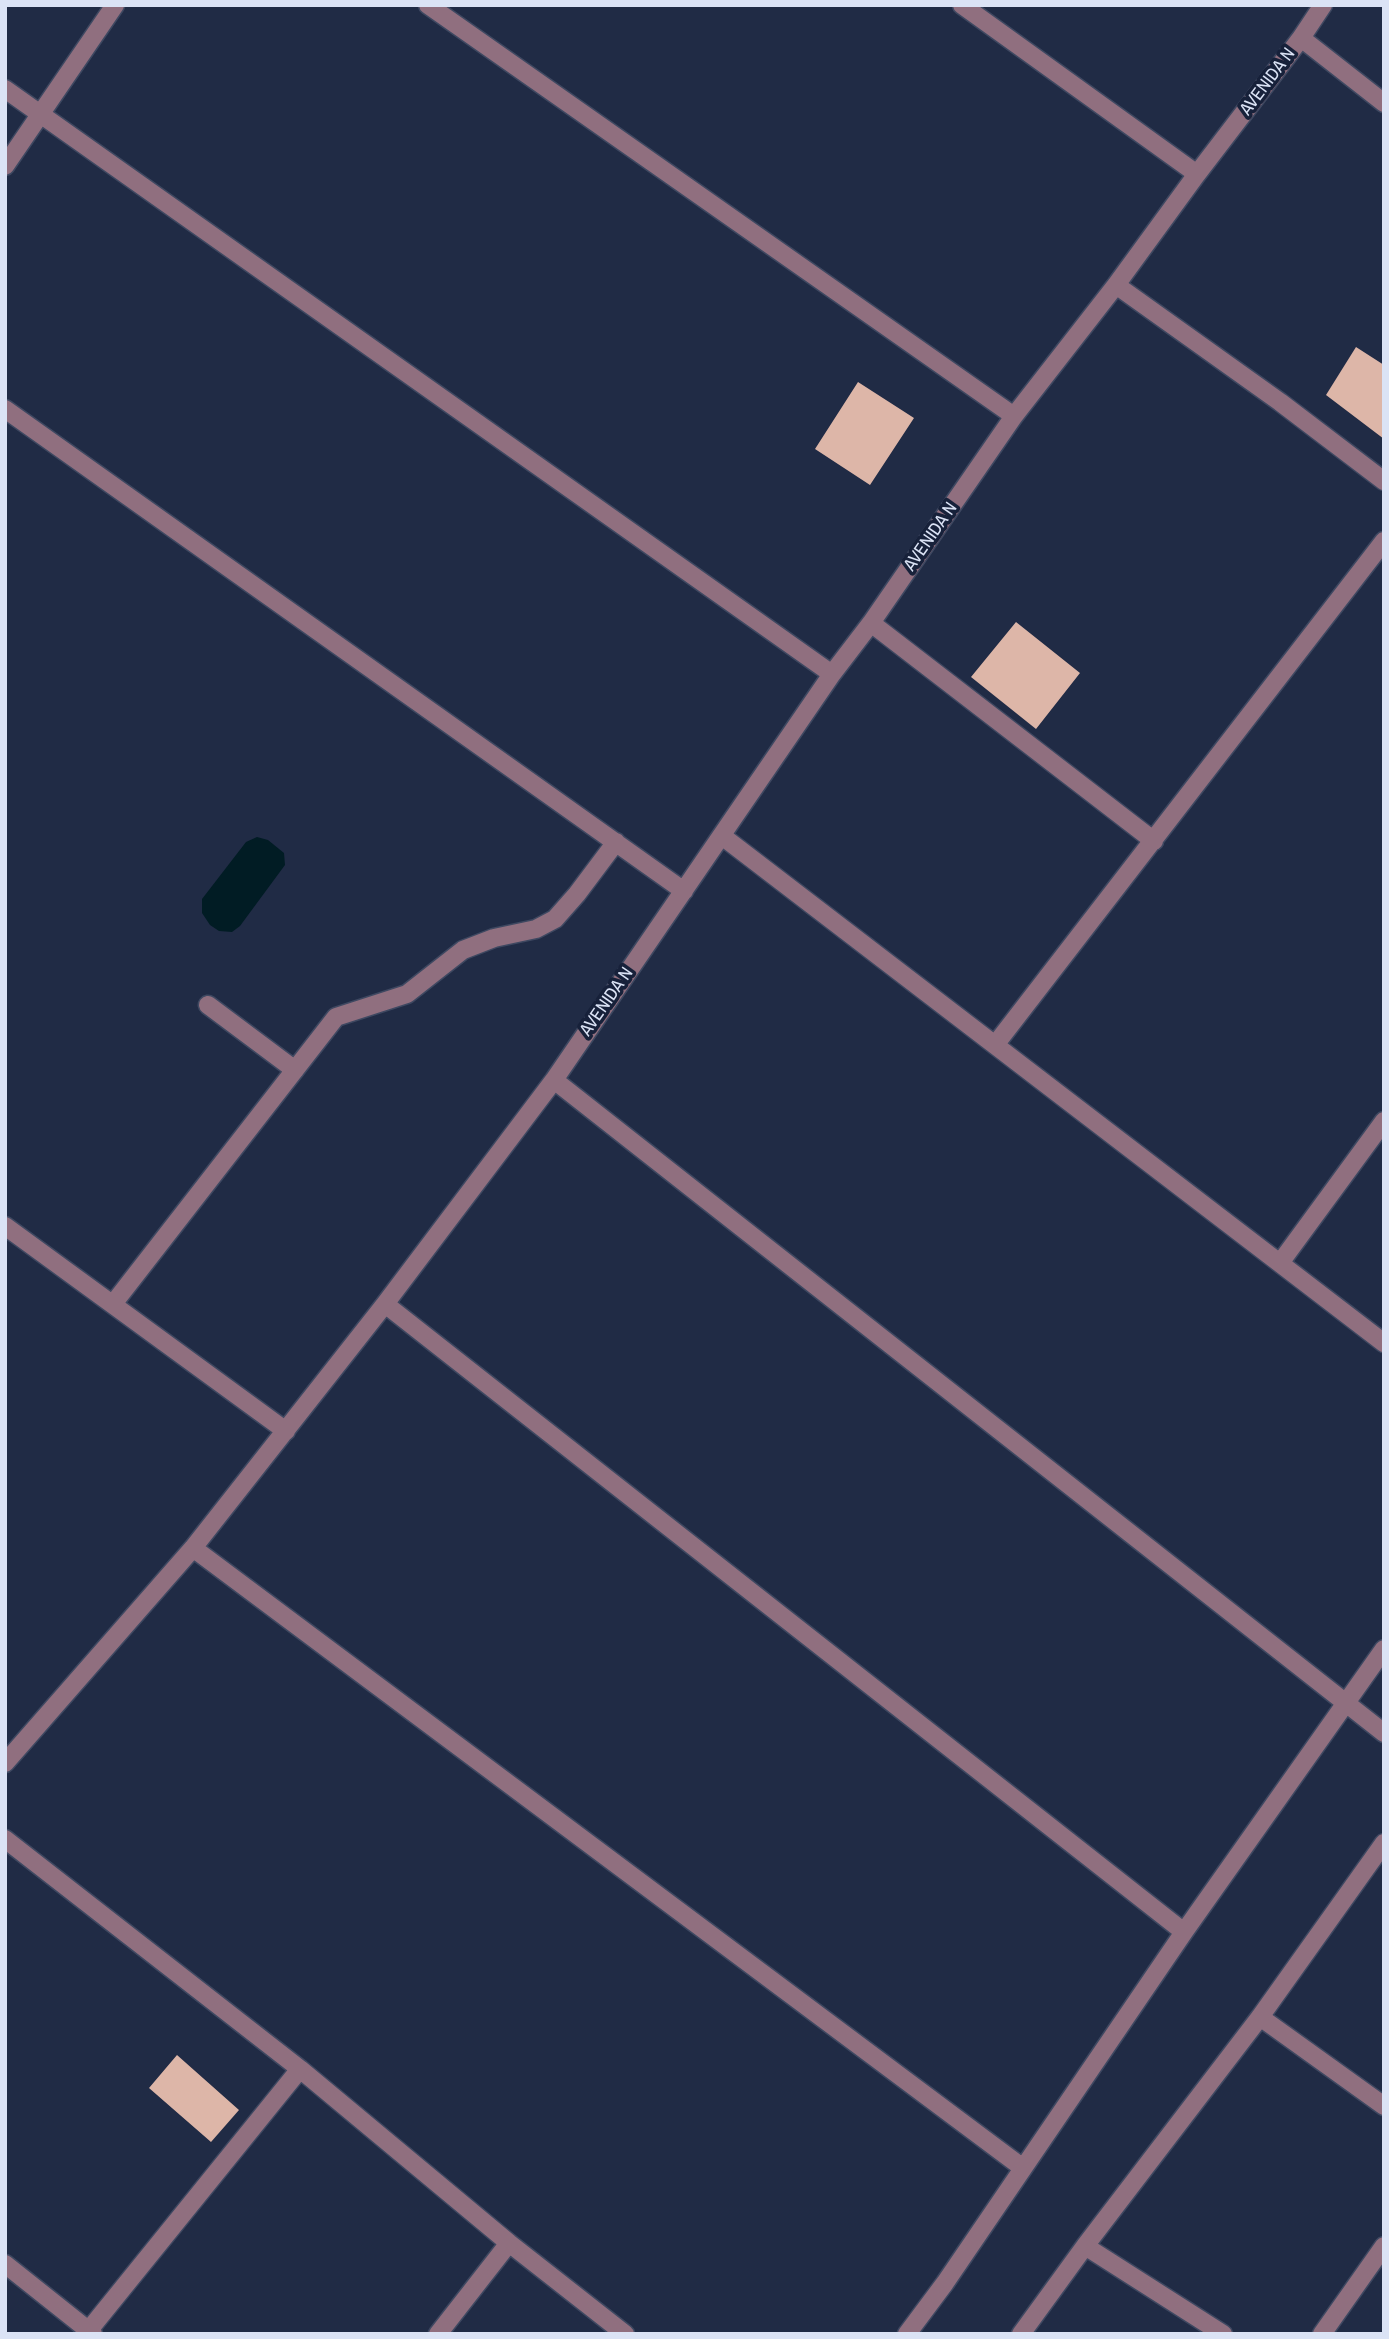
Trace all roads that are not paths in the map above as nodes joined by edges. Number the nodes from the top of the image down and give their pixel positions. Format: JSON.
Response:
{"nodes":[{"id":1,"x":115,"y":5,"type":"edge"},
{"id":2,"x":428,"y":5,"type":"edge"},
{"id":3,"x":962,"y":5,"type":"edge"},
{"id":4,"x":1323,"y":5,"type":"edge"},
{"id":5,"x":1301,"y":38,"type":"junction"},
{"id":6,"x":5,"y":89,"type":"edge"},
{"id":7,"x":1384,"y":103,"type":"edge"},
{"id":8,"x":41,"y":114,"type":"junction"},
{"id":9,"x":5,"y":166,"type":"edge"},
{"id":10,"x":1197,"y":174,"type":"junction"},
{"id":11,"x":1116,"y":285,"type":"junction"},
{"id":12,"x":5,"y":409,"type":"edge"},
{"id":13,"x":1014,"y":416,"type":"junction"},
{"id":14,"x":1384,"y":481,"type":"edge"},
{"id":15,"x":1384,"y":541,"type":"edge"},
{"id":16,"x":871,"y":623,"type":"junction"},
{"id":17,"x":832,"y":674,"type":"junction"},
{"id":18,"x":722,"y":836,"type":"junction"},
{"id":19,"x":1154,"y":841,"type":"junction"},
{"id":20,"x":616,"y":842,"type":"junction"},
{"id":21,"x":684,"y":891,"type":"junction"},
{"id":22,"x":208,"y":1005,"type":"dead end"},
{"id":23,"x":995,"y":1045,"type":"junction"},
{"id":24,"x":295,"y":1070,"type":"junction"},
{"id":25,"x":554,"y":1080,"type":"junction"},
{"id":26,"x":1384,"y":1122,"type":"edge"},
{"id":27,"x":5,"y":1226,"type":"edge"},
{"id":28,"x":1280,"y":1263,"type":"junction"},
{"id":29,"x":113,"y":1304,"type":"junction"},
{"id":30,"x":385,"y":1304,"type":"junction"},
{"id":31,"x":1384,"y":1343,"type":"edge"},
{"id":32,"x":286,"y":1431,"type":"junction"},
{"id":33,"x":194,"y":1548,"type":"junction"},
{"id":34,"x":1384,"y":1649,"type":"edge"},
{"id":35,"x":1345,"y":1702,"type":"junction"},
{"id":36,"x":1384,"y":1734,"type":"edge"},
{"id":37,"x":5,"y":1763,"type":"edge"},
{"id":38,"x":5,"y":1839,"type":"edge"},
{"id":39,"x":1384,"y":1843,"type":"edge"},
{"id":40,"x":1184,"y":1932,"type":"junction"},
{"id":41,"x":1260,"y":2017,"type":"junction"},
{"id":42,"x":300,"y":2070,"type":"junction"},
{"id":43,"x":1384,"y":2106,"type":"edge"},
{"id":44,"x":1023,"y":2168,"type":"junction"},
{"id":45,"x":509,"y":2243,"type":"junction"},
{"id":46,"x":1085,"y":2246,"type":"junction"},
{"id":47,"x":1384,"y":2246,"type":"edge"},
{"id":48,"x":5,"y":2264,"type":"edge"},
{"id":49,"x":91,"y":2332,"type":"edge"},
{"id":50,"x":438,"y":2334,"type":"edge"},
{"id":51,"x":625,"y":2334,"type":"edge"},
{"id":52,"x":907,"y":2334,"type":"edge"},
{"id":53,"x":1021,"y":2334,"type":"edge"},
{"id":54,"x":1223,"y":2334,"type":"edge"},
{"id":55,"x":1322,"y":2334,"type":"edge"}],
"edges":[{"from":1,"to":8,"type":"street"},
{"from":2,"to":13,"type":"street"},
{"from":3,"to":10,"type":"street"},
{"from":4,"to":5,"type":"street","name":"AVENIDA N"},
{"from":5,"to":7,"type":"street"},
{"from":5,"to":10,"type":"street","name":"AVENIDA N"},
{"from":6,"to":8,"type":"street"},
{"from":8,"to":9,"type":"street"},
{"from":8,"to":17,"type":"street"},
{"from":10,"to":11,"type":"street","name":"AVENIDA N"},
{"from":11,"to":13,"type":"street","name":"AVENIDA N"},
{"from":11,"to":14,"type":"street"},
{"from":12,"to":20,"type":"street"},
{"from":13,"to":16,"type":"street","name":"AVENIDA N"},
{"from":15,"to":19,"type":"street"},
{"from":16,"to":17,"type":"street","name":"AVENIDA N"},
{"from":16,"to":19,"type":"street"},
{"from":17,"to":18,"type":"street","name":"AVENIDA N"},
{"from":18,"to":21,"type":"street","name":"AVENIDA N"},
{"from":18,"to":23,"type":"street"},
{"from":19,"to":23,"type":"street"},
{"from":20,"to":21,"type":"street"},
{"from":20,"to":24,"type":"street"},
{"from":21,"to":25,"type":"street","name":"AVENIDA N"},
{"from":22,"to":24,"type":"street"},
{"from":23,"to":28,"type":"street"},
{"from":24,"to":29,"type":"street"},
{"from":25,"to":30,"type":"street","name":"AVENIDA N"},
{"from":25,"to":35,"type":"street"},
{"from":26,"to":28,"type":"street"},
{"from":27,"to":29,"type":"street"},
{"from":28,"to":31,"type":"street"},
{"from":29,"to":32,"type":"street"},
{"from":30,"to":32,"type":"street","name":"AVENIDA N"},
{"from":30,"to":40,"type":"street"},
{"from":32,"to":33,"type":"street","name":"AVENIDA N"},
{"from":33,"to":37,"type":"street","name":"AVENIDA N"},
{"from":33,"to":44,"type":"street"},
{"from":34,"to":35,"type":"street"},
{"from":35,"to":36,"type":"street"},
{"from":35,"to":40,"type":"street"},
{"from":38,"to":42,"type":"street"},
{"from":39,"to":41,"type":"street"},
{"from":40,"to":44,"type":"street"},
{"from":41,"to":43,"type":"street"},
{"from":41,"to":46,"type":"street"},
{"from":42,"to":45,"type":"street"},
{"from":42,"to":49,"type":"street"},
{"from":44,"to":52,"type":"street"},
{"from":45,"to":50,"type":"street"},
{"from":45,"to":51,"type":"street"},
{"from":46,"to":53,"type":"street"},
{"from":46,"to":54,"type":"street"},
{"from":47,"to":55,"type":"street"},
{"from":48,"to":49,"type":"street"}]}
